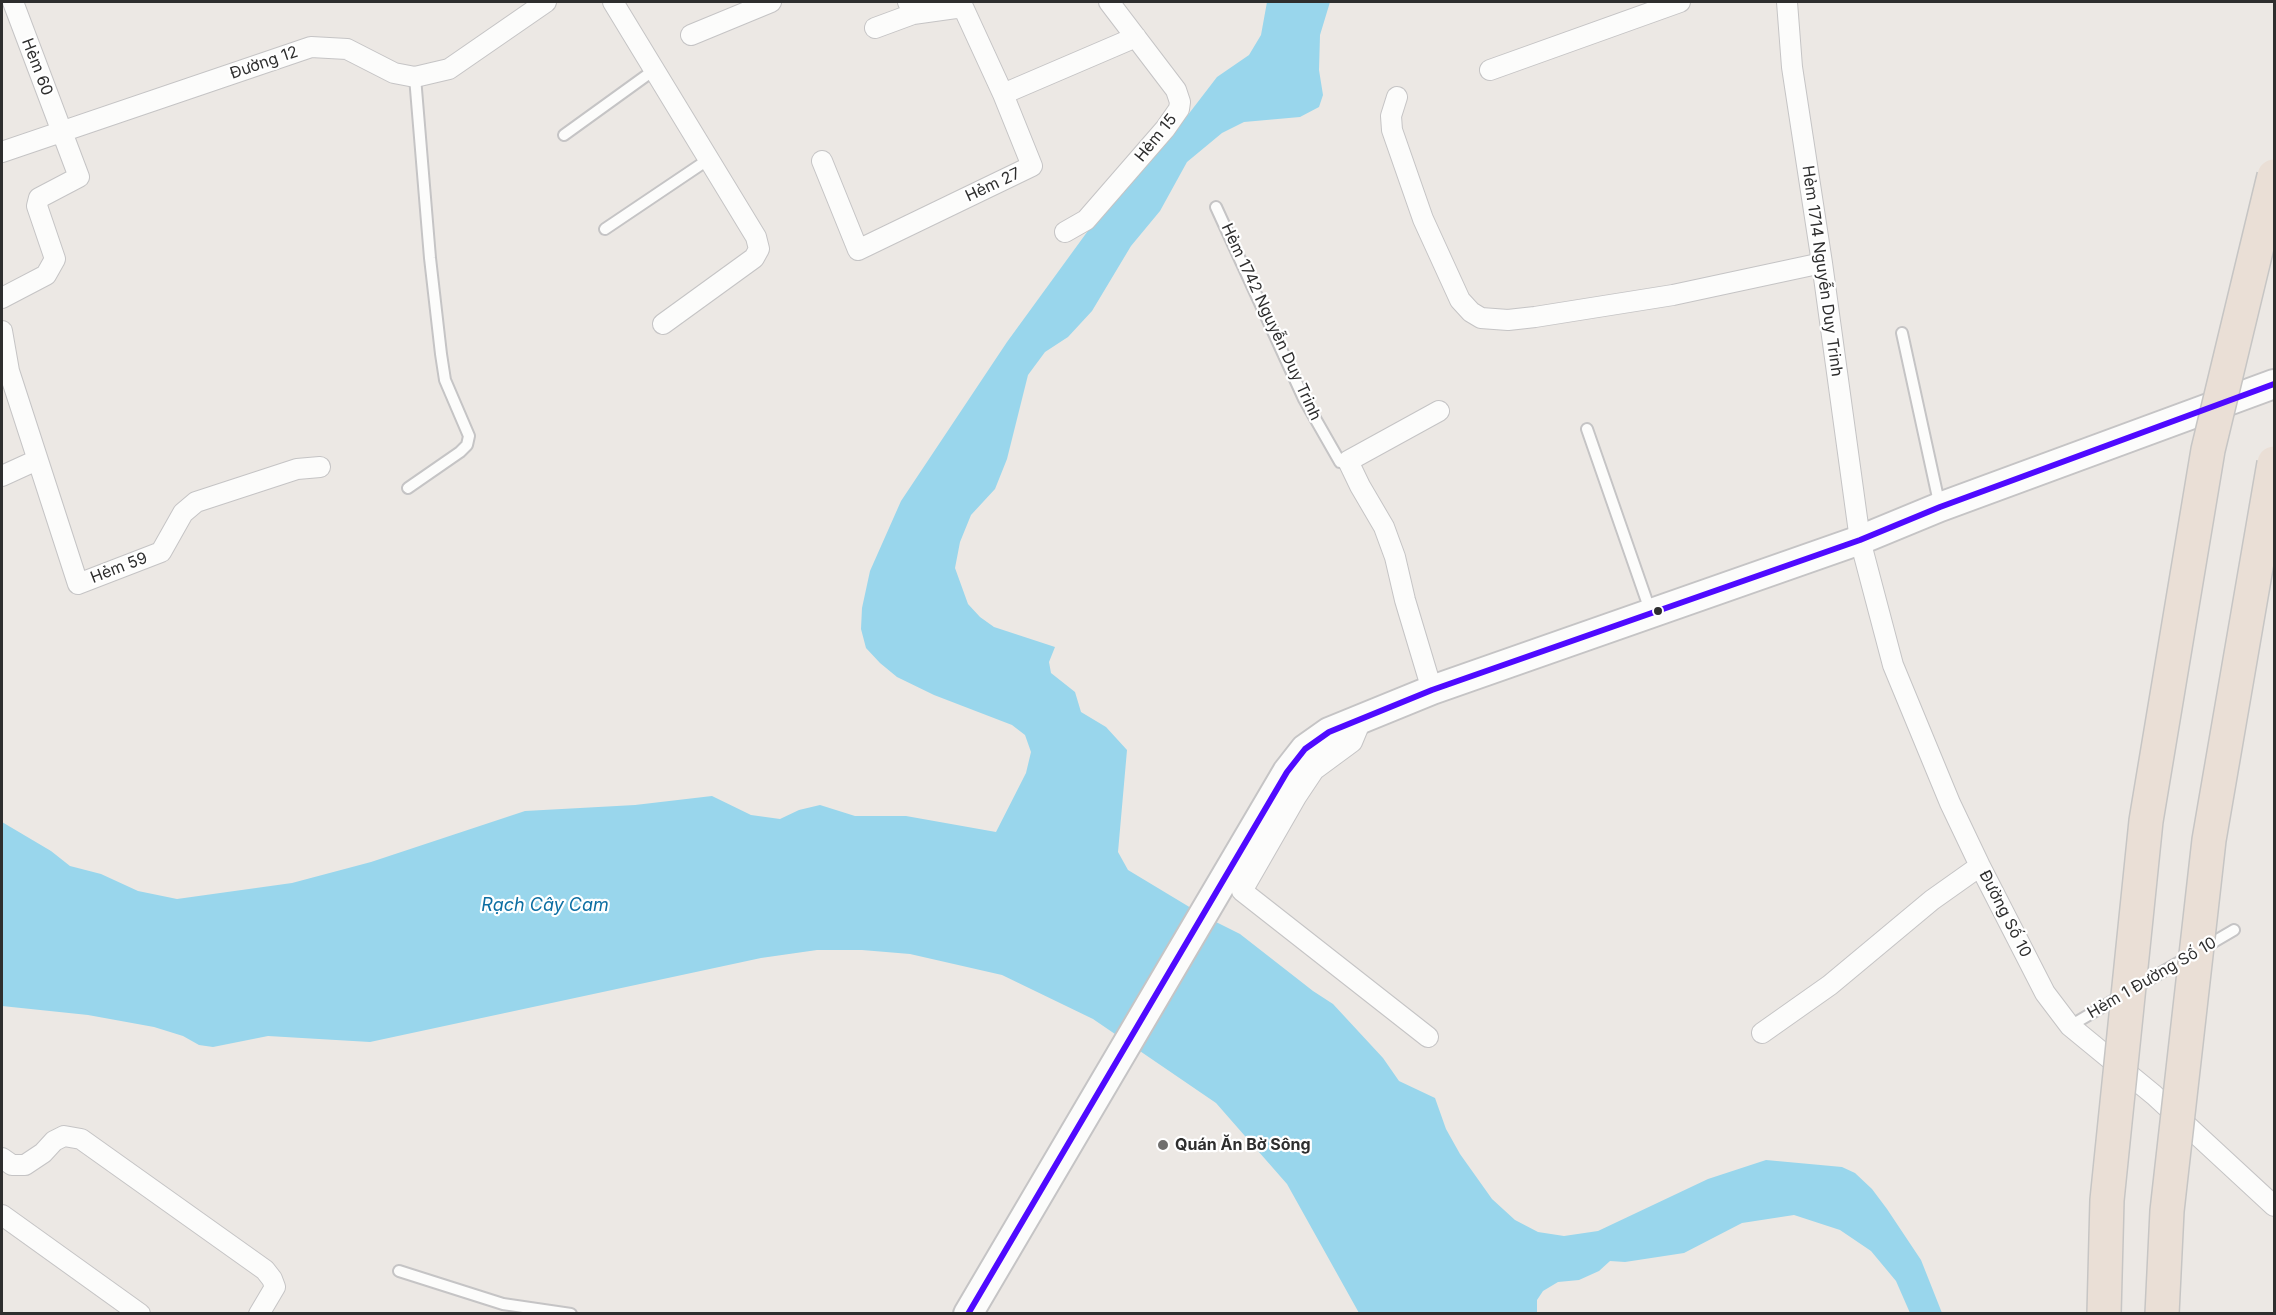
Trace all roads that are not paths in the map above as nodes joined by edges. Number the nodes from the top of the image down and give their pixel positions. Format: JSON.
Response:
{"nodes":[{"id":1,"x":13,"y":2,"type":"edge"},
{"id":2,"x":546,"y":2,"type":"edge"},
{"id":3,"x":613,"y":2,"type":"edge"},
{"id":4,"x":771,"y":2,"type":"edge"},
{"id":5,"x":1109,"y":2,"type":"edge"},
{"id":6,"x":1680,"y":2,"type":"edge"},
{"id":7,"x":1787,"y":2,"type":"edge"},
{"id":8,"x":970,"y":4,"type":"edge"},
{"id":9,"x":910,"y":8,"type":"edge"},
{"id":10,"x":875,"y":28,"type":"dead end"},
{"id":11,"x":691,"y":34,"type":"dead end"},
{"id":12,"x":1136,"y":37,"type":"junction"},
{"id":13,"x":654,"y":70,"type":"junction"},
{"id":14,"x":1490,"y":70,"type":"dead end"},
{"id":15,"x":415,"y":77,"type":"junction"},
{"id":16,"x":1003,"y":94,"type":"junction"},
{"id":17,"x":1397,"y":98,"type":"dead end"},
{"id":18,"x":62,"y":131,"type":"junction"},
{"id":19,"x":564,"y":135,"type":"dead end"},
{"id":20,"x":2,"y":152,"type":"edge"},
{"id":21,"x":709,"y":159,"type":"junction"},
{"id":22,"x":822,"y":161,"type":"dead end"},
{"id":23,"x":2274,"y":176,"type":"edge"},
{"id":24,"x":1216,"y":207,"type":"dead end"},
{"id":25,"x":605,"y":228,"type":"dead end"},
{"id":26,"x":1065,"y":232,"type":"dead end"},
{"id":27,"x":1822,"y":263,"type":"junction"},
{"id":28,"x":2,"y":298,"type":"edge"},
{"id":29,"x":663,"y":324,"type":"dead end"},
{"id":30,"x":2,"y":331,"type":"edge"},
{"id":31,"x":1902,"y":333,"type":"dead end"},
{"id":32,"x":2274,"y":384,"type":"edge"},
{"id":33,"x":1439,"y":411,"type":"dead end"},
{"id":34,"x":1587,"y":429,"type":"dead end"},
{"id":35,"x":37,"y":460,"type":"junction"},
{"id":36,"x":1348,"y":461,"type":"junction"},
{"id":37,"x":2274,"y":463,"type":"edge"},
{"id":38,"x":320,"y":467,"type":"dead end"},
{"id":39,"x":2,"y":476,"type":"edge"},
{"id":40,"x":408,"y":488,"type":"dead end"},
{"id":41,"x":1940,"y":507,"type":"junction"},
{"id":42,"x":1860,"y":540,"type":"junction"},
{"id":43,"x":1651,"y":614,"type":"junction"},
{"id":44,"x":1432,"y":690,"type":"junction"},
{"id":45,"x":1362,"y":718,"type":"junction"},
{"id":46,"x":1980,"y":866,"type":"junction"},
{"id":47,"x":2234,"y":930,"type":"dead end"},
{"id":48,"x":2070,"y":1026,"type":"junction"},
{"id":49,"x":1762,"y":1033,"type":"dead end"},
{"id":50,"x":1428,"y":1037,"type":"dead end"},
{"id":51,"x":5,"y":1168,"type":"edge"},
{"id":52,"x":2274,"y":1206,"type":"edge"},
{"id":53,"x":2,"y":1215,"type":"edge"},
{"id":54,"x":399,"y":1271,"type":"dead end"},
{"id":55,"x":140,"y":1314,"type":"edge"},
{"id":56,"x":260,"y":1314,"type":"edge"},
{"id":57,"x":571,"y":1314,"type":"edge"},
{"id":58,"x":968,"y":1314,"type":"edge"},
{"id":59,"x":2104,"y":1314,"type":"edge"},
{"id":60,"x":2162,"y":1314,"type":"edge"}],
"edges":[{"from":1,"to":18,"type":"street","name":"Hẻm 60"},
{"from":2,"to":15,"type":"street","name":"Đường 12"},
{"from":3,"to":13,"type":"street"},
{"from":4,"to":11,"type":"street"},
{"from":5,"to":12,"type":"street","name":"Hẻm 15"},
{"from":6,"to":14,"type":"street"},
{"from":7,"to":27,"type":"street","name":"Hẻm 1714 Nguyễn Duy Trinh"},
{"from":8,"to":9,"type":"street","name":"Hẻm 27"},
{"from":8,"to":16,"type":"street","name":"Hẻm 27"},
{"from":9,"to":10,"type":"street","name":"Hẻm 27"},
{"from":12,"to":16,"type":"street"},
{"from":12,"to":26,"type":"street","name":"Hẻm 15"},
{"from":13,"to":19,"type":"lane"},
{"from":13,"to":21,"type":"street"},
{"from":15,"to":18,"type":"street","name":"Đường 12"},
{"from":15,"to":40,"type":"lane"},
{"from":16,"to":22,"type":"street","name":"Hẻm 27"},
{"from":17,"to":27,"type":"street"},
{"from":18,"to":20,"type":"street","name":"Đường 12"},
{"from":18,"to":28,"type":"street"},
{"from":21,"to":25,"type":"lane"},
{"from":21,"to":29,"type":"street"},
{"from":23,"to":59,"type":"highway","bridge":true},
{"from":24,"to":36,"type":"lane","name":"Hẻm 1742 Nguyễn Duy Trinh"},
{"from":27,"to":42,"type":"street","name":"Hẻm 1714 Nguyễn Duy Trinh"},
{"from":30,"to":35,"type":"street","name":"Hẻm 59"},
{"from":31,"to":41,"type":"lane"},
{"from":32,"to":41,"type":"main road"},
{"from":33,"to":36,"type":"street"},
{"from":34,"to":43,"type":"lane"},
{"from":35,"to":38,"type":"street","name":"Hẻm 59"},
{"from":35,"to":39,"type":"street"},
{"from":36,"to":44,"type":"street","name":"Hẻm 1742 Nguyễn Duy Trinh"},
{"from":37,"to":60,"type":"highway","bridge":true},
{"from":41,"to":42,"type":"main road"},
{"from":42,"to":43,"type":"main road"},
{"from":42,"to":46,"type":"street","name":"Đường Số 10"},
{"from":43,"to":44,"type":"main road"},
{"from":44,"to":45,"type":"main road"},
{"from":45,"to":50,"type":"street"},
{"from":45,"to":58,"type":"main road"},
{"from":46,"to":48,"type":"street","name":"Đường Số 10"},
{"from":46,"to":49,"type":"street"},
{"from":47,"to":48,"type":"lane","name":"Hẻm 1 Đường Số 10"},
{"from":48,"to":52,"type":"street","name":"Đường Số 10"},
{"from":51,"to":56,"type":"street"},
{"from":53,"to":55,"type":"street"},
{"from":54,"to":57,"type":"lane"}]}
